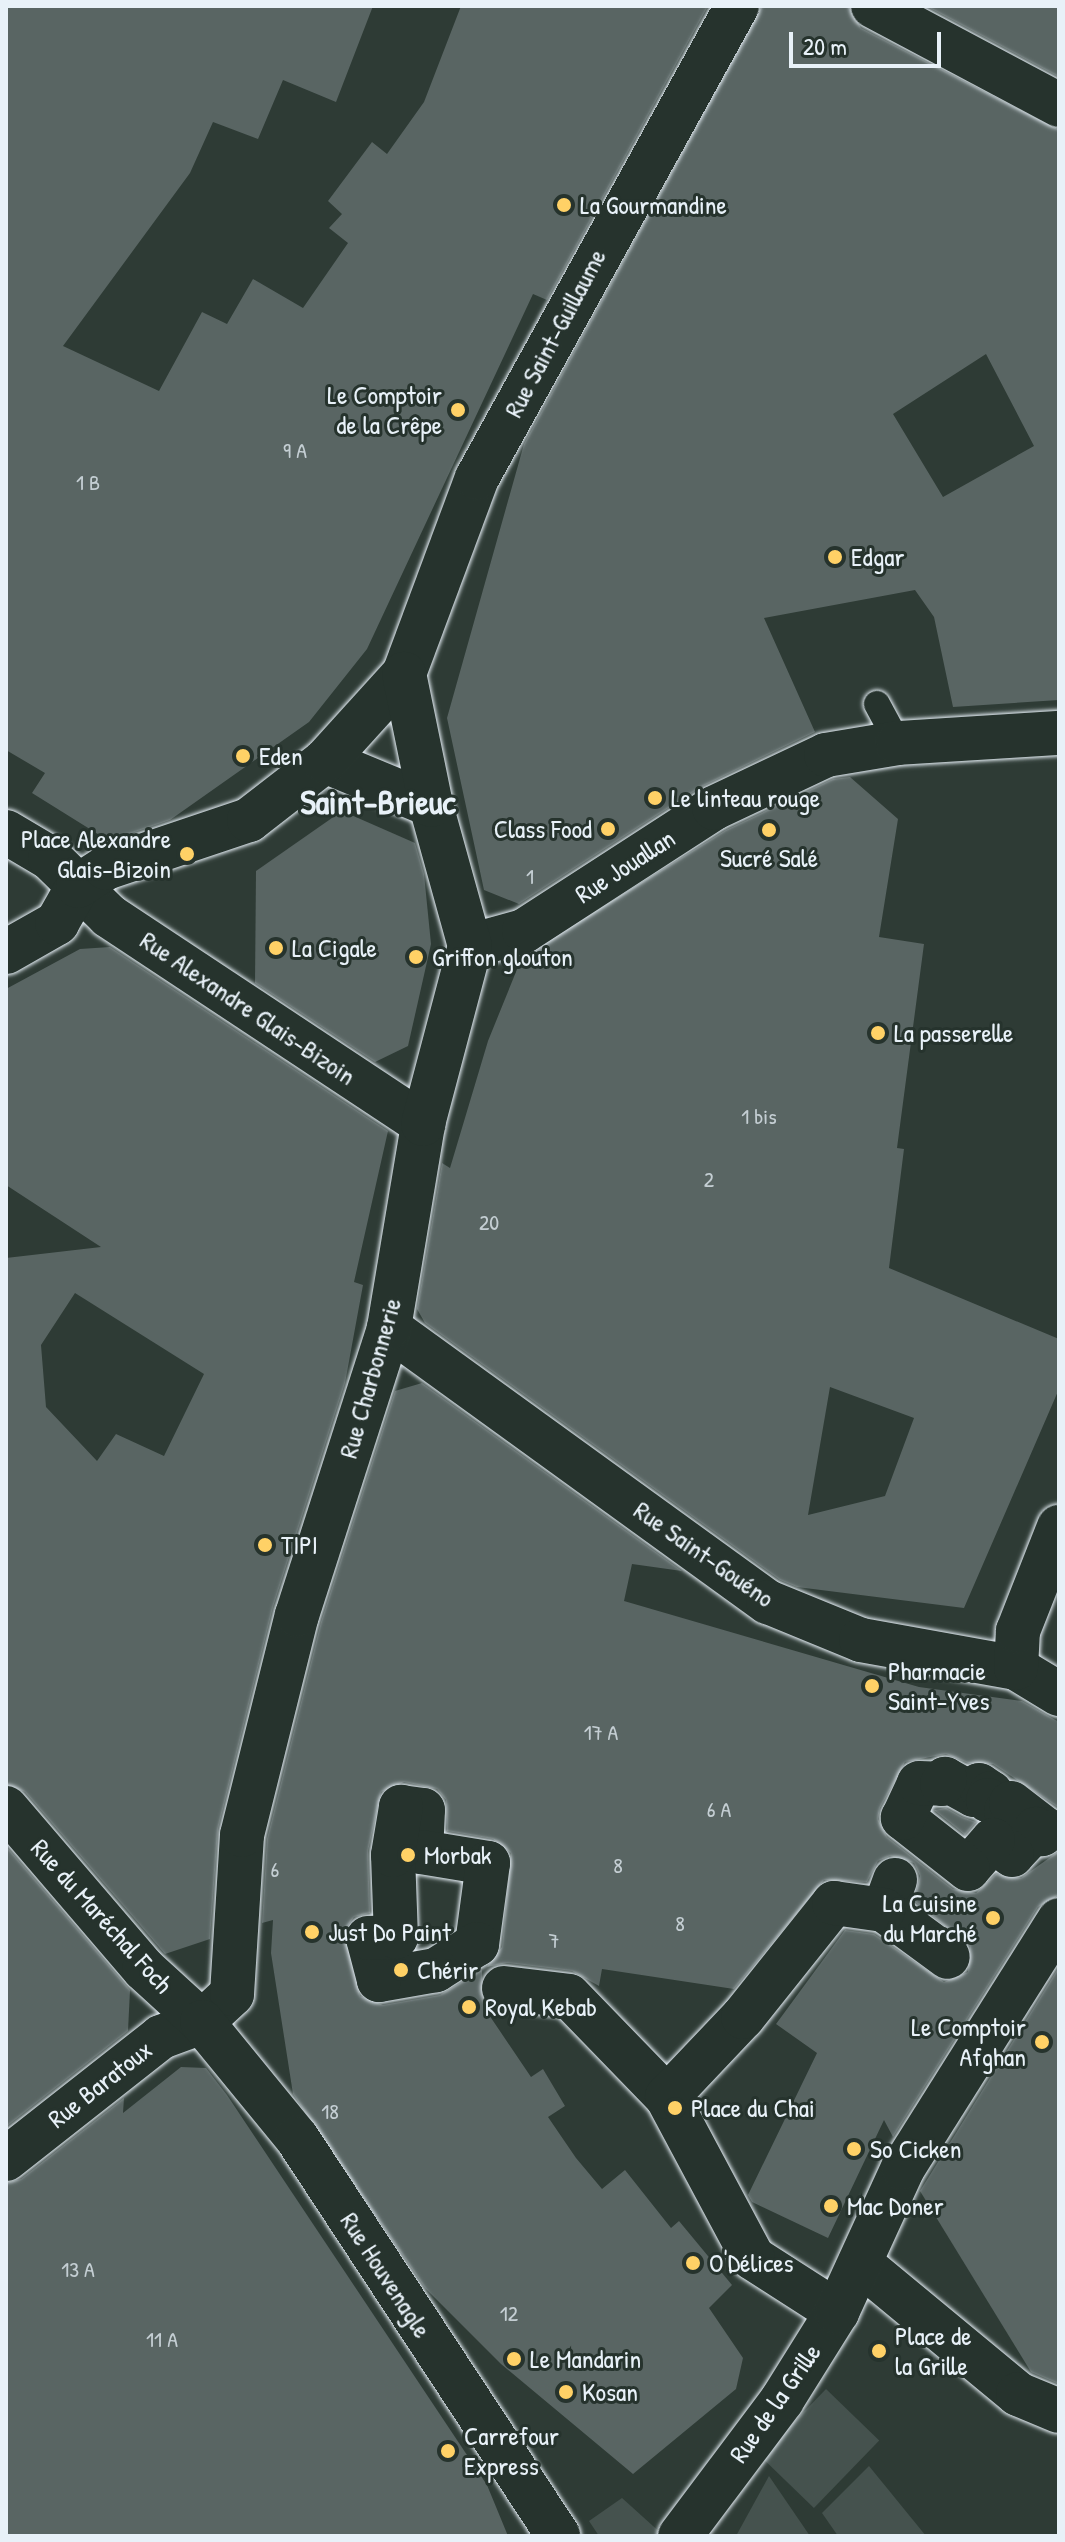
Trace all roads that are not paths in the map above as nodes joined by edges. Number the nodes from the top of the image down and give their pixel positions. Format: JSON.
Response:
{"nodes":[{"id":1,"x":737,"y":6,"type":"edge"},
{"id":2,"x":873,"y":6,"type":"edge"},
{"id":3,"x":1059,"y":105,"type":"edge"},
{"id":4,"x":404,"y":674,"type":"junction"},
{"id":5,"x":877,"y":704,"type":"dead end"},
{"id":6,"x":1059,"y":733,"type":"edge"},
{"id":7,"x":898,"y":743,"type":"junction"},
{"id":8,"x":325,"y":761,"type":"junction"},
{"id":9,"x":431,"y":805,"type":"junction"},
{"id":10,"x":6,"y":832,"type":"edge"},
{"id":11,"x":78,"y":886,"type":"junction"},
{"id":12,"x":470,"y":946,"type":"junction"},
{"id":13,"x":6,"y":952,"type":"edge"},
{"id":14,"x":423,"y":1124,"type":"junction"},
{"id":15,"x":389,"y":1328,"type":"junction"},
{"id":16,"x":1059,"y":1527,"type":"edge"},
{"id":17,"x":1016,"y":1668,"type":"junction"},
{"id":18,"x":1059,"y":1694,"type":"edge"},
{"id":19,"x":6,"y":1808,"type":"edge"},
{"id":20,"x":1059,"y":1920,"type":"edge"},
{"id":21,"x":948,"y":1957,"type":"dead end"},
{"id":22,"x":504,"y":1988,"type":"dead end"},
{"id":23,"x":217,"y":2008,"type":"junction"},
{"id":24,"x":667,"y":2097,"type":"junction"},
{"id":25,"x":6,"y":2159,"type":"edge"},
{"id":26,"x":861,"y":2264,"type":"junction"},
{"id":27,"x":837,"y":2312,"type":"junction"},
{"id":28,"x":1059,"y":2411,"type":"edge"},
{"id":29,"x":558,"y":2536,"type":"edge"},
{"id":30,"x":680,"y":2536,"type":"edge"}],
"edges":[{"from":1,"to":4,"type":"street","name":"Rue Saint-Guillaume"},
{"from":2,"to":3,"type":"street"},
{"from":4,"to":8,"type":"street"},
{"from":4,"to":9,"type":"street"},
{"from":5,"to":7,"type":"lane"},
{"from":6,"to":7,"type":"street","name":"Rue Jouallan"},
{"from":7,"to":12,"type":"street","name":"Rue Jouallan"},
{"from":8,"to":9,"type":"street"},
{"from":8,"to":11,"type":"street"},
{"from":9,"to":12,"type":"street"},
{"from":10,"to":11,"type":"street","name":"Rue Alexandre Glais-Bizoin"},
{"from":11,"to":13,"type":"street"},
{"from":11,"to":14,"type":"street","name":"Rue Alexandre Glais-Bizoin"},
{"from":12,"to":14,"type":"street","name":"Rue Charbonnerie"},
{"from":14,"to":15,"type":"street","name":"Rue Charbonnerie"},
{"from":15,"to":17,"type":"street","name":"Rue Saint-Gouéno"},
{"from":15,"to":23,"type":"street","name":"Rue Charbonnerie"},
{"from":16,"to":17,"type":"street"},
{"from":17,"to":18,"type":"street","name":"Rue Saint-Gouéno"},
{"from":19,"to":23,"type":"street","name":"Rue du Maréchal Foch"},
{"from":20,"to":26,"type":"street","name":"Rue de la Grille"},
{"from":21,"to":24,"type":"street"},
{"from":22,"to":24,"type":"street"},
{"from":23,"to":25,"type":"street","name":"Rue Baratoux"},
{"from":23,"to":29,"type":"street","name":"Rue Houvenagle"},
{"from":24,"to":27,"type":"street"},
{"from":26,"to":27,"type":"street","name":"Rue de la Grille"},
{"from":26,"to":28,"type":"street"},
{"from":27,"to":30,"type":"street","name":"Rue de la Grille"}]}
